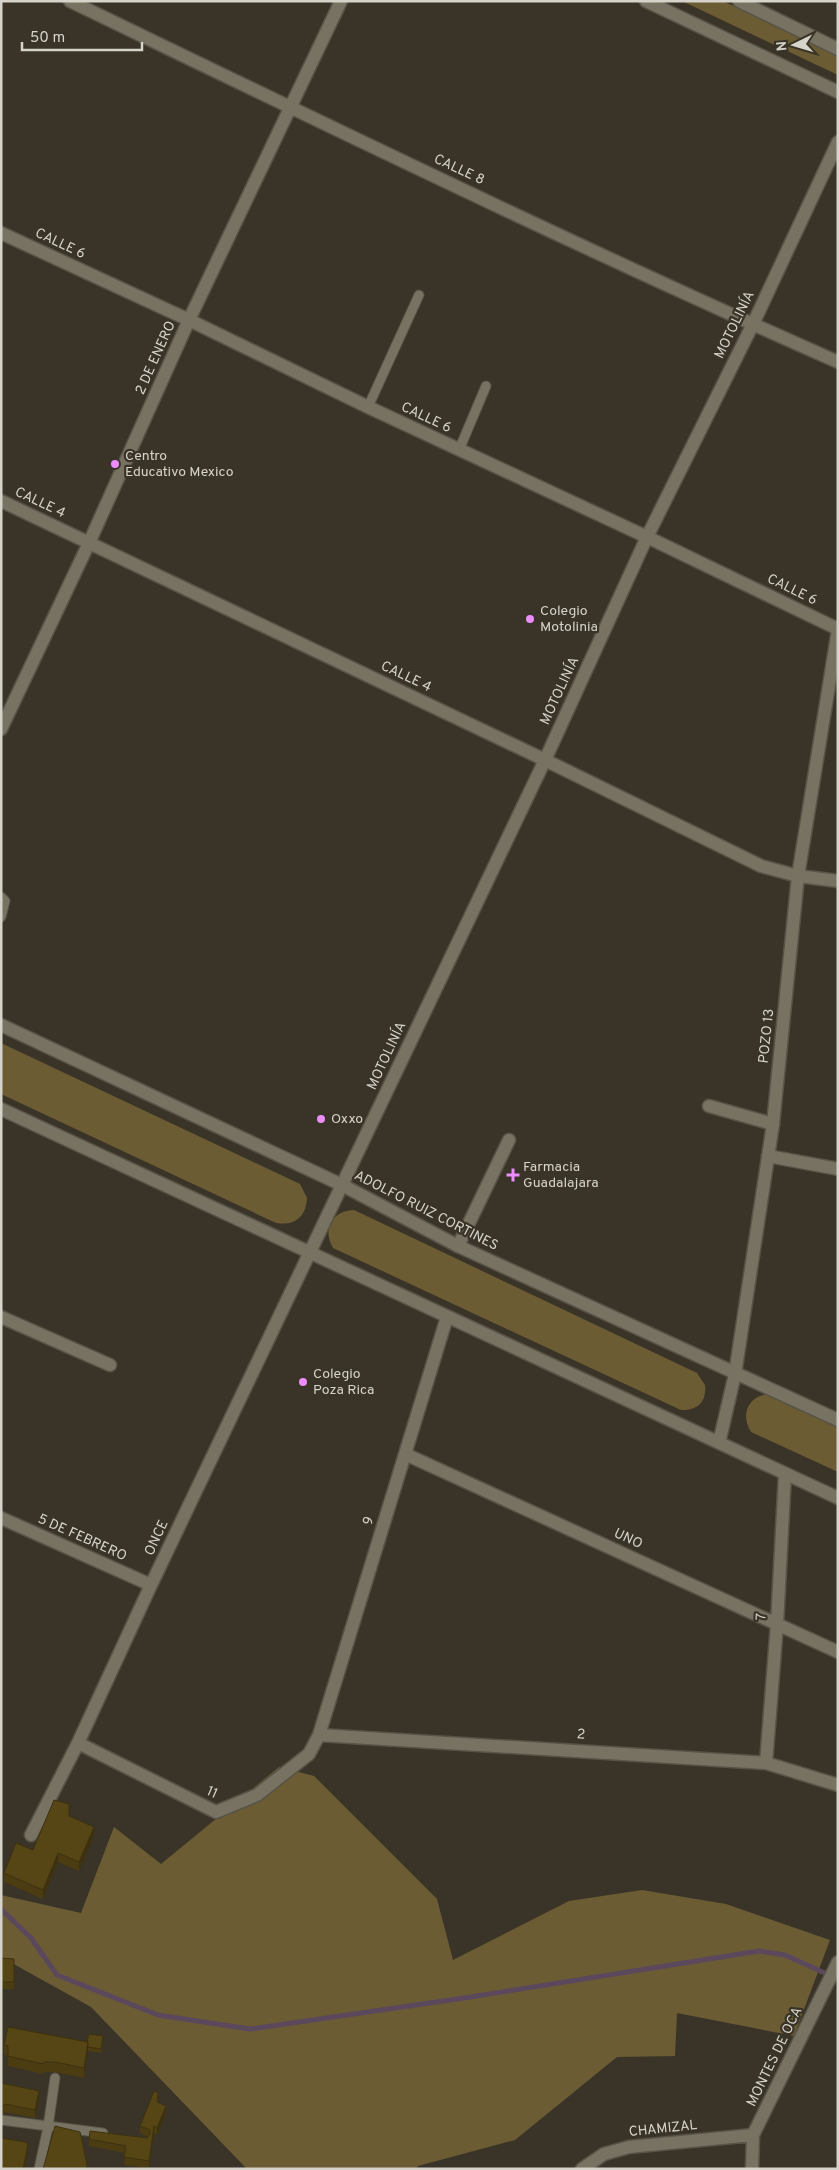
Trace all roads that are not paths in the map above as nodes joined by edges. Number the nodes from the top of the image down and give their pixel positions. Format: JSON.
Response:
{"nodes":[{"id":1,"x":70,"y":1,"type":"edge"},
{"id":2,"x":342,"y":1,"type":"edge"},
{"id":3,"x":646,"y":1,"type":"edge"},
{"id":4,"x":738,"y":1,"type":"edge"},
{"id":5,"x":838,"y":49,"type":"edge"},
{"id":6,"x":838,"y":92,"type":"edge"},
{"id":7,"x":290,"y":107,"type":"junction"},
{"id":8,"x":838,"y":142,"type":"edge"},
{"id":9,"x":1,"y":233,"type":"edge"},
{"id":10,"x":419,"y":295,"type":"dead end"},
{"id":11,"x":189,"y":320,"type":"junction"},
{"id":12,"x":752,"y":324,"type":"junction"},
{"id":13,"x":838,"y":362,"type":"edge"},
{"id":14,"x":486,"y":386,"type":"dead end"},
{"id":15,"x":368,"y":407,"type":"junction"},
{"id":16,"x":459,"y":450,"type":"junction"},
{"id":17,"x":1,"y":501,"type":"edge"},
{"id":18,"x":647,"y":536,"type":"junction"},
{"id":19,"x":89,"y":543,"type":"junction"},
{"id":20,"x":838,"y":629,"type":"edge"},
{"id":21,"x":1,"y":729,"type":"edge"},
{"id":22,"x":545,"y":760,"type":"junction"},
{"id":23,"x":798,"y":876,"type":"junction"},
{"id":24,"x":838,"y":881,"type":"edge"},
{"id":25,"x":1,"y":897,"type":"edge"},
{"id":26,"x":1,"y":917,"type":"edge"},
{"id":27,"x":1,"y":1025,"type":"edge"},
{"id":28,"x":709,"y":1106,"type":"dead end"},
{"id":29,"x":1,"y":1109,"type":"edge"},
{"id":30,"x":773,"y":1124,"type":"junction"},
{"id":31,"x":508,"y":1140,"type":"dead end"},
{"id":32,"x":768,"y":1156,"type":"junction"},
{"id":33,"x":838,"y":1169,"type":"edge"},
{"id":34,"x":342,"y":1185,"type":"junction"},
{"id":35,"x":458,"y":1246,"type":"junction"},
{"id":36,"x":310,"y":1252,"type":"junction"},
{"id":37,"x":1,"y":1317,"type":"edge"},
{"id":38,"x":447,"y":1317,"type":"junction"},
{"id":39,"x":110,"y":1365,"type":"dead end"},
{"id":40,"x":736,"y":1374,"type":"junction"},
{"id":41,"x":838,"y":1420,"type":"edge"},
{"id":42,"x":719,"y":1443,"type":"junction"},
{"id":43,"x":405,"y":1454,"type":"junction"},
{"id":44,"x":785,"y":1474,"type":"junction"},
{"id":45,"x":838,"y":1498,"type":"edge"},
{"id":46,"x":1,"y":1518,"type":"edge"},
{"id":47,"x":151,"y":1585,"type":"junction"},
{"id":48,"x":777,"y":1624,"type":"junction"},
{"id":49,"x":838,"y":1652,"type":"edge"},
{"id":50,"x":319,"y":1734,"type":"junction"},
{"id":51,"x":78,"y":1743,"type":"junction"},
{"id":52,"x":766,"y":1763,"type":"junction"},
{"id":53,"x":838,"y":1785,"type":"edge"},
{"id":54,"x":30,"y":1835,"type":"dead end"},
{"id":55,"x":838,"y":1962,"type":"edge"},
{"id":56,"x":55,"y":2078,"type":"dead end"},
{"id":57,"x":1,"y":2120,"type":"edge"},
{"id":58,"x":48,"y":2127,"type":"junction"},
{"id":59,"x":109,"y":2134,"type":"edge"},
{"id":60,"x":753,"y":2135,"type":"junction"},
{"id":61,"x":38,"y":2169,"type":"edge"},
{"id":62,"x":582,"y":2169,"type":"edge"},
{"id":63,"x":752,"y":2169,"type":"edge"}],
"edges":[{"from":1,"to":7,"type":"street","name":"CALLE 8"},
{"from":2,"to":7,"type":"street","name":"2 DE ENERO"},
{"from":3,"to":6,"type":"street"},
{"from":4,"to":5,"type":"street"},
{"from":7,"to":11,"type":"street","name":"2 DE ENERO"},
{"from":7,"to":12,"type":"street","name":"CALLE 8"},
{"from":8,"to":12,"type":"street","name":"MOTOLINÍA"},
{"from":9,"to":11,"type":"street","name":"CALLE 6"},
{"from":10,"to":15,"type":"lane"},
{"from":11,"to":15,"type":"street","name":"CALLE 6"},
{"from":11,"to":19,"type":"street","name":"2 DE ENERO"},
{"from":12,"to":13,"type":"street","name":"CALLE 8"},
{"from":12,"to":18,"type":"street","name":"MOTOLINÍA"},
{"from":14,"to":16,"type":"lane"},
{"from":15,"to":16,"type":"street","name":"CALLE 6"},
{"from":16,"to":18,"type":"street","name":"CALLE 6"},
{"from":17,"to":19,"type":"street","name":"CALLE 4"},
{"from":18,"to":20,"type":"street","name":"CALLE 6"},
{"from":18,"to":22,"type":"street","name":"MOTOLINÍA"},
{"from":19,"to":21,"type":"street","name":"2 DE ENERO"},
{"from":19,"to":22,"type":"street","name":"CALLE 4"},
{"from":20,"to":23,"type":"street","name":"POZO 13"},
{"from":22,"to":23,"type":"street","name":"CALLE 4"},
{"from":22,"to":34,"type":"street","name":"MOTOLINÍA"},
{"from":23,"to":24,"type":"street","name":"CALLE 4"},
{"from":23,"to":30,"type":"street","name":"POZO 13"},
{"from":25,"to":26,"type":"lane"},
{"from":27,"to":34,"type":"street","name":"ADOLFO RUIZ CORTINES"},
{"from":28,"to":30,"type":"street"},
{"from":29,"to":36,"type":"street"},
{"from":30,"to":32,"type":"street","name":"POZO 13"},
{"from":31,"to":35,"type":"street"},
{"from":32,"to":33,"type":"street"},
{"from":32,"to":40,"type":"street","name":"POZO 13"},
{"from":34,"to":35,"type":"street","name":"ADOLFO RUIZ CORTINES"},
{"from":34,"to":36,"type":"street","name":"MOTOLINÍA"},
{"from":35,"to":40,"type":"street","name":"ADOLFO RUIZ CORTINES"},
{"from":36,"to":38,"type":"street"},
{"from":36,"to":47,"type":"street","name":"ONCE"},
{"from":37,"to":39,"type":"street"},
{"from":38,"to":42,"type":"street"},
{"from":38,"to":43,"type":"street","name":"9"},
{"from":40,"to":41,"type":"street","name":"ADOLFO RUIZ CORTINES"},
{"from":40,"to":42,"type":"street","name":"POZO 13"},
{"from":42,"to":44,"type":"street"},
{"from":43,"to":48,"type":"street","name":"UNO"},
{"from":43,"to":50,"type":"street","name":"9"},
{"from":44,"to":45,"type":"street"},
{"from":44,"to":48,"type":"street","name":"7"},
{"from":46,"to":47,"type":"street","name":"5 DE FEBRERO"},
{"from":47,"to":51,"type":"street","name":"ONCE"},
{"from":48,"to":49,"type":"street","name":"UNO"},
{"from":48,"to":52,"type":"street","name":"7"},
{"from":50,"to":51,"type":"street","name":"11"},
{"from":50,"to":52,"type":"street","name":"2"},
{"from":51,"to":54,"type":"street","name":"ONCE"},
{"from":52,"to":53,"type":"street","name":"2"},
{"from":55,"to":60,"type":"street","name":"MONTES DE OCA"},
{"from":56,"to":58,"type":"lane"},
{"from":57,"to":58,"type":"lane"},
{"from":58,"to":59,"type":"lane"},
{"from":58,"to":61,"type":"lane"},
{"from":60,"to":62,"type":"street","name":"CHAMIZAL"},
{"from":60,"to":63,"type":"street","name":"MONTES DE OCA"}]}
